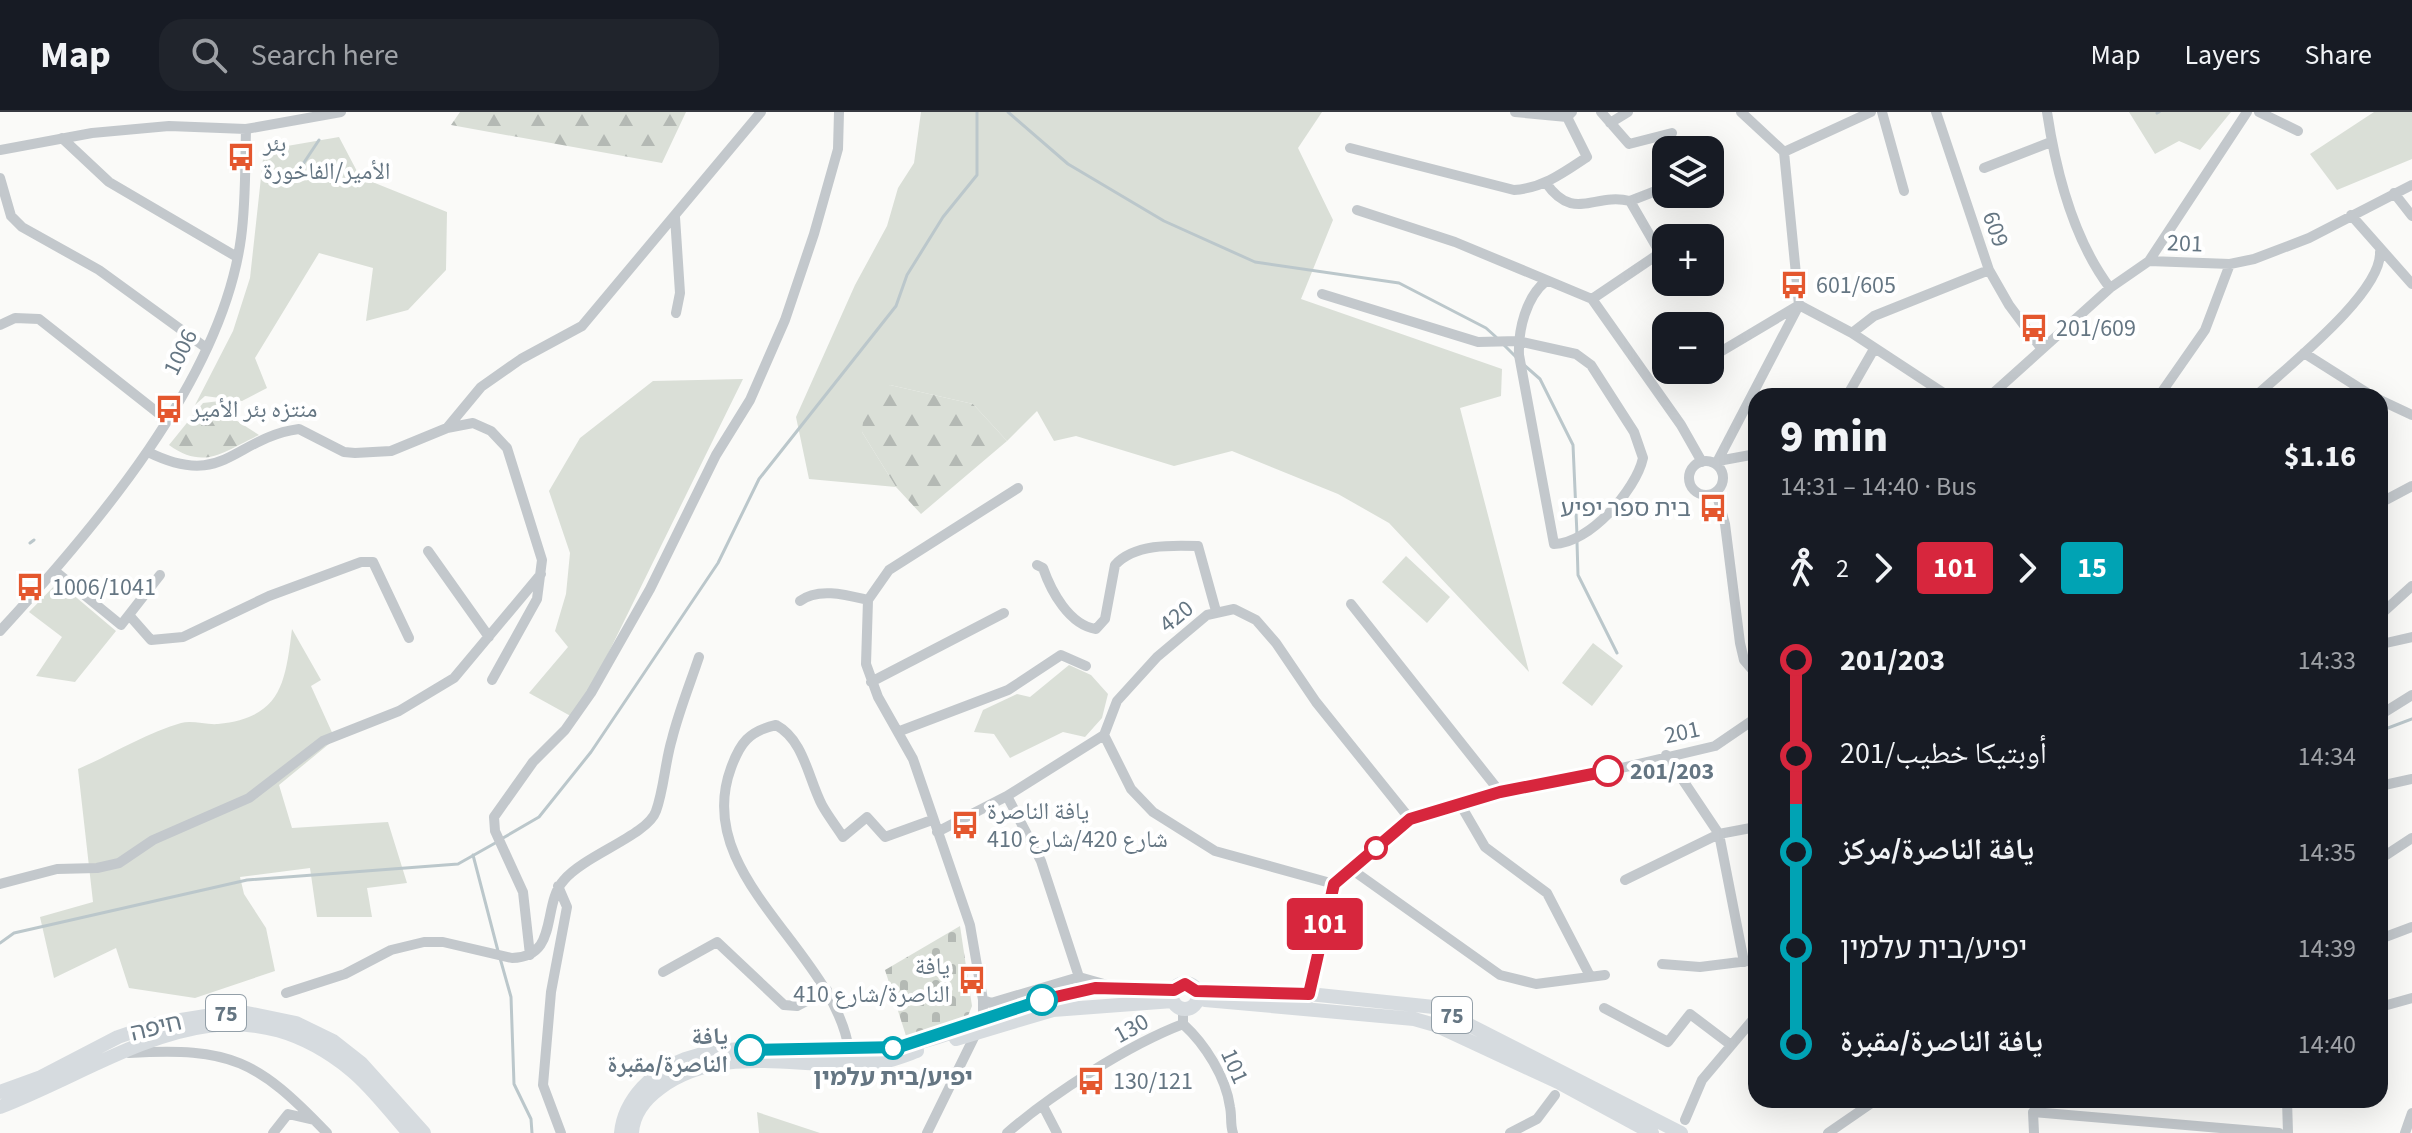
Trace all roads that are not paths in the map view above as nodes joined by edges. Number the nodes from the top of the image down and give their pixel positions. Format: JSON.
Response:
{"nodes":[{"id":1,"x":173,"y":112,"type":"edge"},
{"id":2,"x":341,"y":112,"type":"edge"},
{"id":3,"x":761,"y":112,"type":"edge"},
{"id":4,"x":839,"y":112,"type":"edge"},
{"id":5,"x":1515,"y":112,"type":"edge"},
{"id":6,"x":1601,"y":112,"type":"edge"},
{"id":7,"x":1628,"y":112,"type":"edge"},
{"id":8,"x":1741,"y":112,"type":"edge"},
{"id":9,"x":1871,"y":112,"type":"edge"},
{"id":10,"x":1882,"y":112,"type":"edge"},
{"id":11,"x":1936,"y":112,"type":"edge"},
{"id":12,"x":2047,"y":112,"type":"edge"},
{"id":13,"x":2247,"y":112,"type":"edge"},
{"id":14,"x":2259,"y":112,"type":"edge"},
{"id":15,"x":1569,"y":115,"type":"edge"},
{"id":16,"x":1610,"y":123,"type":"junction"},
{"id":17,"x":169,"y":126,"type":"junction"},
{"id":18,"x":246,"y":129,"type":"junction"},
{"id":19,"x":2298,"y":131,"type":"dead end"},
{"id":20,"x":1672,"y":133,"type":"dead end"},
{"id":21,"x":62,"y":138,"type":"junction"},
{"id":22,"x":2051,"y":142,"type":"junction"},
{"id":23,"x":1350,"y":148,"type":"dead end"},
{"id":24,"x":0,"y":150,"type":"edge"},
{"id":25,"x":1784,"y":152,"type":"junction"},
{"id":26,"x":1984,"y":168,"type":"dead end"},
{"id":27,"x":0,"y":178,"type":"edge"},
{"id":28,"x":1546,"y":183,"type":"junction"},
{"id":29,"x":2412,"y":185,"type":"edge"},
{"id":30,"x":1904,"y":191,"type":"dead end"},
{"id":31,"x":1652,"y":192,"type":"edge"},
{"id":32,"x":2394,"y":193,"type":"junction"},
{"id":33,"x":1630,"y":201,"type":"junction"},
{"id":34,"x":1357,"y":210,"type":"dead end"},
{"id":35,"x":2351,"y":215,"type":"junction"},
{"id":36,"x":2412,"y":216,"type":"edge"},
{"id":37,"x":675,"y":217,"type":"junction"},
{"id":38,"x":2380,"y":252,"type":"junction"},
{"id":39,"x":237,"y":257,"type":"junction"},
{"id":40,"x":2149,"y":261,"type":"junction"},
{"id":41,"x":2230,"y":264,"type":"junction"},
{"id":42,"x":1989,"y":270,"type":"junction"},
{"id":43,"x":1546,"y":281,"type":"junction"},
{"id":44,"x":2412,"y":284,"type":"edge"},
{"id":45,"x":2110,"y":288,"type":"junction"},
{"id":46,"x":1322,"y":294,"type":"dead end"},
{"id":47,"x":1592,"y":299,"type":"junction"},
{"id":48,"x":1799,"y":305,"type":"junction"},
{"id":49,"x":676,"y":313,"type":"dead end"},
{"id":50,"x":0,"y":325,"type":"edge"},
{"id":51,"x":1852,"y":333,"type":"junction"},
{"id":52,"x":1518,"y":341,"type":"junction"},
{"id":53,"x":205,"y":347,"type":"junction"},
{"id":54,"x":2041,"y":348,"type":"junction"},
{"id":55,"x":1874,"y":349,"type":"junction"},
{"id":56,"x":1724,"y":350,"type":"edge"},
{"id":57,"x":2304,"y":353,"type":"junction"},
{"id":58,"x":1756,"y":388,"type":"edge"},
{"id":59,"x":1852,"y":388,"type":"edge"},
{"id":60,"x":1935,"y":388,"type":"edge"},
{"id":61,"x":1998,"y":388,"type":"edge"},
{"id":62,"x":2165,"y":388,"type":"edge"},
{"id":63,"x":2265,"y":388,"type":"edge"},
{"id":64,"x":2359,"y":388,"type":"edge"},
{"id":65,"x":1748,"y":403,"type":"edge"},
{"id":66,"x":2388,"y":404,"type":"edge"},
{"id":67,"x":2412,"y":415,"type":"edge"},
{"id":68,"x":167,"y":420,"type":"junction"},
{"id":69,"x":447,"y":428,"type":"junction"},
{"id":70,"x":148,"y":452,"type":"junction"},
{"id":71,"x":1748,"y":456,"type":"edge"},
{"id":72,"x":1702,"y":462,"type":"junction"},
{"id":73,"x":1717,"y":463,"type":"junction"},
{"id":74,"x":2412,"y":486,"type":"edge"},
{"id":75,"x":1018,"y":488,"type":"dead end"},
{"id":76,"x":1716,"y":492,"type":"junction"},
{"id":77,"x":2388,"y":499,"type":"edge"},
{"id":78,"x":428,"y":551,"type":"dead end"},
{"id":79,"x":1037,"y":565,"type":"dead end"},
{"id":80,"x":55,"y":571,"type":"junction"},
{"id":81,"x":541,"y":574,"type":"junction"},
{"id":82,"x":160,"y":575,"type":"dead end"},
{"id":83,"x":2412,"y":586,"type":"edge"},
{"id":84,"x":868,"y":600,"type":"junction"},
{"id":85,"x":800,"y":601,"type":"dead end"},
{"id":86,"x":1351,"y":604,"type":"dead end"},
{"id":87,"x":2388,"y":608,"type":"edge"},
{"id":88,"x":1216,"y":611,"type":"junction"},
{"id":89,"x":1004,"y":613,"type":"dead end"},
{"id":90,"x":129,"y":615,"type":"junction"},
{"id":91,"x":0,"y":631,"type":"edge"},
{"id":92,"x":489,"y":637,"type":"junction"},
{"id":93,"x":2412,"y":637,"type":"edge"},
{"id":94,"x":409,"y":638,"type":"dead end"},
{"id":95,"x":2388,"y":643,"type":"edge"},
{"id":96,"x":699,"y":657,"type":"dead end"},
{"id":97,"x":1748,"y":665,"type":"edge"},
{"id":98,"x":1086,"y":666,"type":"dead end"},
{"id":99,"x":492,"y":680,"type":"dead end"},
{"id":100,"x":871,"y":682,"type":"junction"},
{"id":101,"x":2412,"y":695,"type":"edge"},
{"id":102,"x":2388,"y":710,"type":"edge"},
{"id":103,"x":1748,"y":723,"type":"edge"},
{"id":104,"x":900,"y":731,"type":"junction"},
{"id":105,"x":1104,"y":735,"type":"junction"},
{"id":106,"x":1666,"y":755,"type":"junction"},
{"id":107,"x":2412,"y":779,"type":"edge"},
{"id":108,"x":2388,"y":784,"type":"edge"},
{"id":109,"x":1500,"y":792,"type":"junction"},
{"id":110,"x":1007,"y":796,"type":"junction"},
{"id":111,"x":1460,"y":804,"type":"junction"},
{"id":112,"x":1410,"y":819,"type":"junction"},
{"id":113,"x":932,"y":820,"type":"junction"},
{"id":114,"x":1748,"y":829,"type":"edge"},
{"id":115,"x":937,"y":832,"type":"junction"},
{"id":116,"x":1719,"y":834,"type":"junction"},
{"id":117,"x":2412,"y":838,"type":"edge"},
{"id":118,"x":2388,"y":854,"type":"edge"},
{"id":119,"x":1351,"y":869,"type":"junction"},
{"id":120,"x":1625,"y":880,"type":"dead end"},
{"id":121,"x":0,"y":884,"type":"edge"},
{"id":122,"x":1334,"y":884,"type":"junction"},
{"id":123,"x":558,"y":886,"type":"junction"},
{"id":124,"x":2412,"y":927,"type":"edge"},
{"id":125,"x":2388,"y":936,"type":"edge"},
{"id":126,"x":1748,"y":953,"type":"edge"},
{"id":127,"x":530,"y":955,"type":"junction"},
{"id":128,"x":1748,"y":961,"type":"edge"},
{"id":129,"x":1662,"y":964,"type":"dead end"},
{"id":130,"x":663,"y":972,"type":"dead end"},
{"id":131,"x":1605,"y":975,"type":"dead end"},
{"id":132,"x":1590,"y":976,"type":"junction"},
{"id":133,"x":1079,"y":977,"type":"junction"},
{"id":134,"x":1116,"y":989,"type":"junction"},
{"id":135,"x":827,"y":990,"type":"junction"},
{"id":136,"x":286,"y":993,"type":"dead end"},
{"id":137,"x":1196,"y":996,"type":"junction"},
{"id":138,"x":2412,"y":998,"type":"edge"},
{"id":139,"x":983,"y":1000,"type":"junction"},
{"id":140,"x":1308,"y":1001,"type":"junction"},
{"id":141,"x":2388,"y":1005,"type":"edge"},
{"id":142,"x":1178,"y":1006,"type":"junction"},
{"id":143,"x":1604,"y":1008,"type":"dead end"},
{"id":144,"x":980,"y":1025,"type":"junction"},
{"id":145,"x":1748,"y":1025,"type":"edge"},
{"id":146,"x":151,"y":1038,"type":"junction"},
{"id":147,"x":1731,"y":1045,"type":"junction"},
{"id":148,"x":849,"y":1050,"type":"junction"},
{"id":149,"x":159,"y":1052,"type":"junction"},
{"id":150,"x":111,"y":1055,"type":"junction"},
{"id":151,"x":0,"y":1092,"type":"edge"},
{"id":152,"x":1555,"y":1095,"type":"dead end"},
{"id":153,"x":1043,"y":1106,"type":"junction"},
{"id":154,"x":0,"y":1107,"type":"edge"},
{"id":155,"x":1864,"y":1108,"type":"edge"},
{"id":156,"x":2033,"y":1108,"type":"edge"},
{"id":157,"x":2287,"y":1108,"type":"edge"},
{"id":158,"x":2033,"y":1112,"type":"junction"},
{"id":159,"x":2412,"y":1113,"type":"edge"},
{"id":160,"x":316,"y":1121,"type":"junction"},
{"id":161,"x":1683,"y":1126,"type":"edge"},
{"id":162,"x":273,"y":1133,"type":"edge"},
{"id":163,"x":327,"y":1133,"type":"edge"},
{"id":164,"x":409,"y":1133,"type":"edge"},
{"id":165,"x":424,"y":1133,"type":"edge"},
{"id":166,"x":561,"y":1133,"type":"edge"},
{"id":167,"x":621,"y":1133,"type":"edge"},
{"id":168,"x":632,"y":1133,"type":"edge"},
{"id":169,"x":927,"y":1133,"type":"edge"},
{"id":170,"x":1007,"y":1133,"type":"edge"},
{"id":171,"x":1057,"y":1133,"type":"edge"},
{"id":172,"x":1233,"y":1133,"type":"edge"},
{"id":173,"x":1510,"y":1133,"type":"edge"},
{"id":174,"x":1652,"y":1133,"type":"edge"},
{"id":175,"x":1828,"y":1133,"type":"edge"},
{"id":176,"x":2034,"y":1133,"type":"edge"},
{"id":177,"x":2279,"y":1133,"type":"edge"},
{"id":178,"x":2288,"y":1133,"type":"edge"},
{"id":179,"x":2405,"y":1133,"type":"edge"}],
"edges":[{"from":1,"to":17,"type":"street"},
{"from":2,"to":18,"type":"street"},
{"from":3,"to":37,"type":"street"},
{"from":4,"to":127,"type":"street"},
{"from":5,"to":15,"type":"street"},
{"from":6,"to":16,"type":"street"},
{"from":7,"to":16,"type":"street"},
{"from":8,"to":25,"type":"street"},
{"from":9,"to":25,"type":"street"},
{"from":10,"to":30,"type":"street"},
{"from":11,"to":42,"type":"street","name":"609"},
{"from":12,"to":22,"type":"street"},
{"from":13,"to":40,"type":"street"},
{"from":14,"to":19,"type":"street"},
{"from":15,"to":28,"type":"street"},
{"from":16,"to":20,"type":"street"},
{"from":17,"to":18,"type":"street"},
{"from":17,"to":21,"type":"street"},
{"from":18,"to":39,"type":"street","name":"1006"},
{"from":21,"to":24,"type":"street"},
{"from":21,"to":39,"type":"street"},
{"from":22,"to":26,"type":"street"},
{"from":22,"to":45,"type":"street"},
{"from":23,"to":28,"type":"street"},
{"from":25,"to":48,"type":"street"},
{"from":27,"to":53,"type":"street"},
{"from":28,"to":33,"type":"street"},
{"from":29,"to":32,"type":"street","name":"201"},
{"from":31,"to":33,"type":"street"},
{"from":32,"to":35,"type":"street","name":"201"},
{"from":32,"to":36,"type":"street"},
{"from":33,"to":47,"type":"street"},
{"from":34,"to":43,"type":"street"},
{"from":35,"to":38,"type":"street"},
{"from":35,"to":41,"type":"street","name":"201"},
{"from":37,"to":49,"type":"street"},
{"from":37,"to":69,"type":"street"},
{"from":38,"to":44,"type":"street"},
{"from":38,"to":57,"type":"street"},
{"from":39,"to":53,"type":"street","name":"1006"},
{"from":40,"to":41,"type":"street","name":"201"},
{"from":40,"to":45,"type":"street","name":"201"},
{"from":41,"to":62,"type":"street"},
{"from":42,"to":51,"type":"street"},
{"from":42,"to":54,"type":"street","name":"609"},
{"from":43,"to":47,"type":"street"},
{"from":43,"to":52,"type":"street"},
{"from":45,"to":54,"type":"street","name":"201"},
{"from":46,"to":52,"type":"street"},
{"from":47,"to":72,"type":"street"},
{"from":48,"to":51,"type":"street"},
{"from":48,"to":56,"type":"street"},
{"from":48,"to":58,"type":"street"},
{"from":50,"to":68,"type":"street"},
{"from":51,"to":55,"type":"street"},
{"from":52,"to":52,"type":"street"},
{"from":53,"to":68,"type":"street","name":"1006"},
{"from":54,"to":61,"type":"street","name":"201"},
{"from":55,"to":59,"type":"street"},
{"from":55,"to":60,"type":"street"},
{"from":57,"to":63,"type":"street"},
{"from":57,"to":64,"type":"street"},
{"from":65,"to":73,"type":"street"},
{"from":66,"to":67,"type":"street"},
{"from":68,"to":70,"type":"street","name":"1006"},
{"from":69,"to":70,"type":"street"},
{"from":69,"to":81,"type":"street"},
{"from":70,"to":80,"type":"street","name":"1006"},
{"from":71,"to":73,"type":"street"},
{"from":72,"to":73,"type":"street"},
{"from":72,"to":76,"type":"street"},
{"from":73,"to":76,"type":"street"},
{"from":74,"to":77,"type":"street"},
{"from":75,"to":84,"type":"street"},
{"from":76,"to":97,"type":"street"},
{"from":78,"to":92,"type":"street"},
{"from":79,"to":88,"type":"street"},
{"from":80,"to":90,"type":"street"},
{"from":80,"to":91,"type":"street","name":"1006"},
{"from":81,"to":92,"type":"street"},
{"from":81,"to":99,"type":"street"},
{"from":82,"to":90,"type":"street"},
{"from":83,"to":87,"type":"street"},
{"from":84,"to":85,"type":"street"},
{"from":84,"to":100,"type":"street"},
{"from":86,"to":109,"type":"street"},
{"from":88,"to":105,"type":"street","name":"420"},
{"from":88,"to":112,"type":"street","name":"420"},
{"from":89,"to":100,"type":"street"},
{"from":90,"to":94,"type":"street"},
{"from":92,"to":121,"type":"street"},
{"from":93,"to":95,"type":"street"},
{"from":96,"to":123,"type":"street"},
{"from":98,"to":104,"type":"street"},
{"from":100,"to":104,"type":"street"},
{"from":101,"to":102,"type":"street"},
{"from":103,"to":106,"type":"street","name":"201"},
{"from":104,"to":113,"type":"street"},
{"from":105,"to":110,"type":"street"},
{"from":105,"to":122,"type":"street"},
{"from":106,"to":109,"type":"street","name":"201"},
{"from":106,"to":116,"type":"street"},
{"from":107,"to":108,"type":"street"},
{"from":109,"to":111,"type":"street","name":"201"},
{"from":110,"to":115,"type":"street"},
{"from":110,"to":133,"type":"street"},
{"from":111,"to":112,"type":"street","name":"201"},
{"from":111,"to":132,"type":"street"},
{"from":112,"to":119,"type":"street","name":"201"},
{"from":113,"to":115,"type":"street"},
{"from":113,"to":135,"type":"street"},
{"from":114,"to":116,"type":"street"},
{"from":115,"to":139,"type":"street"},
{"from":116,"to":120,"type":"street"},
{"from":116,"to":126,"type":"street"},
{"from":117,"to":118,"type":"street"},
{"from":119,"to":122,"type":"street","name":"201"},
{"from":119,"to":132,"type":"street"},
{"from":122,"to":140,"type":"street"},
{"from":123,"to":127,"type":"street"},
{"from":123,"to":166,"type":"street"},
{"from":124,"to":125,"type":"street"},
{"from":127,"to":136,"type":"street"},
{"from":128,"to":129,"type":"street"},
{"from":130,"to":135,"type":"street"},
{"from":131,"to":132,"type":"street"},
{"from":133,"to":134,"type":"street"},
{"from":133,"to":139,"type":"street"},
{"from":134,"to":142,"type":"highway","number":"75"},
{"from":134,"to":144,"type":"highway","number":"75"},
{"from":135,"to":148,"type":"street"},
{"from":137,"to":140,"type":"highway","number":"75"},
{"from":137,"to":142,"type":"highway","number":"75"},
{"from":137,"to":142,"type":"highway","number":"75"},
{"from":138,"to":141,"type":"street"},
{"from":139,"to":144,"type":"street"},
{"from":140,"to":161,"type":"highway","number":"75"},
{"from":140,"to":174,"type":"highway","number":"75"},
{"from":142,"to":144,"type":"highway","number":"75"},
{"from":142,"to":153,"type":"street","name":"130"},
{"from":142,"to":172,"type":"street","name":"101"},
{"from":143,"to":147,"type":"street"},
{"from":144,"to":148,"type":"highway","number":"75"},
{"from":144,"to":168,"type":"highway","number":"75"},
{"from":144,"to":169,"type":"street"},
{"from":145,"to":147,"type":"street"},
{"from":146,"to":149,"type":"street"},
{"from":146,"to":150,"type":"highway","name":"חיפה"},
{"from":146,"to":164,"type":"highway","name":"חיפה"},
{"from":147,"to":161,"type":"street"},
{"from":148,"to":167,"type":"highway","number":"75"},
{"from":149,"to":150,"type":"street"},
{"from":149,"to":160,"type":"street"},
{"from":150,"to":154,"type":"highway","name":"חיפה"},
{"from":151,"to":165,"type":"highway","name":"חיפה","number":"75"},
{"from":152,"to":173,"type":"street"},
{"from":153,"to":170,"type":"street","name":"130"},
{"from":153,"to":171,"type":"street"},
{"from":155,"to":175,"type":"street"},
{"from":156,"to":158,"type":"street"},
{"from":157,"to":178,"type":"street"},
{"from":158,"to":176,"type":"street"},
{"from":158,"to":177,"type":"street"},
{"from":159,"to":179,"type":"street"},
{"from":160,"to":162,"type":"street"},
{"from":160,"to":163,"type":"street"}]}
